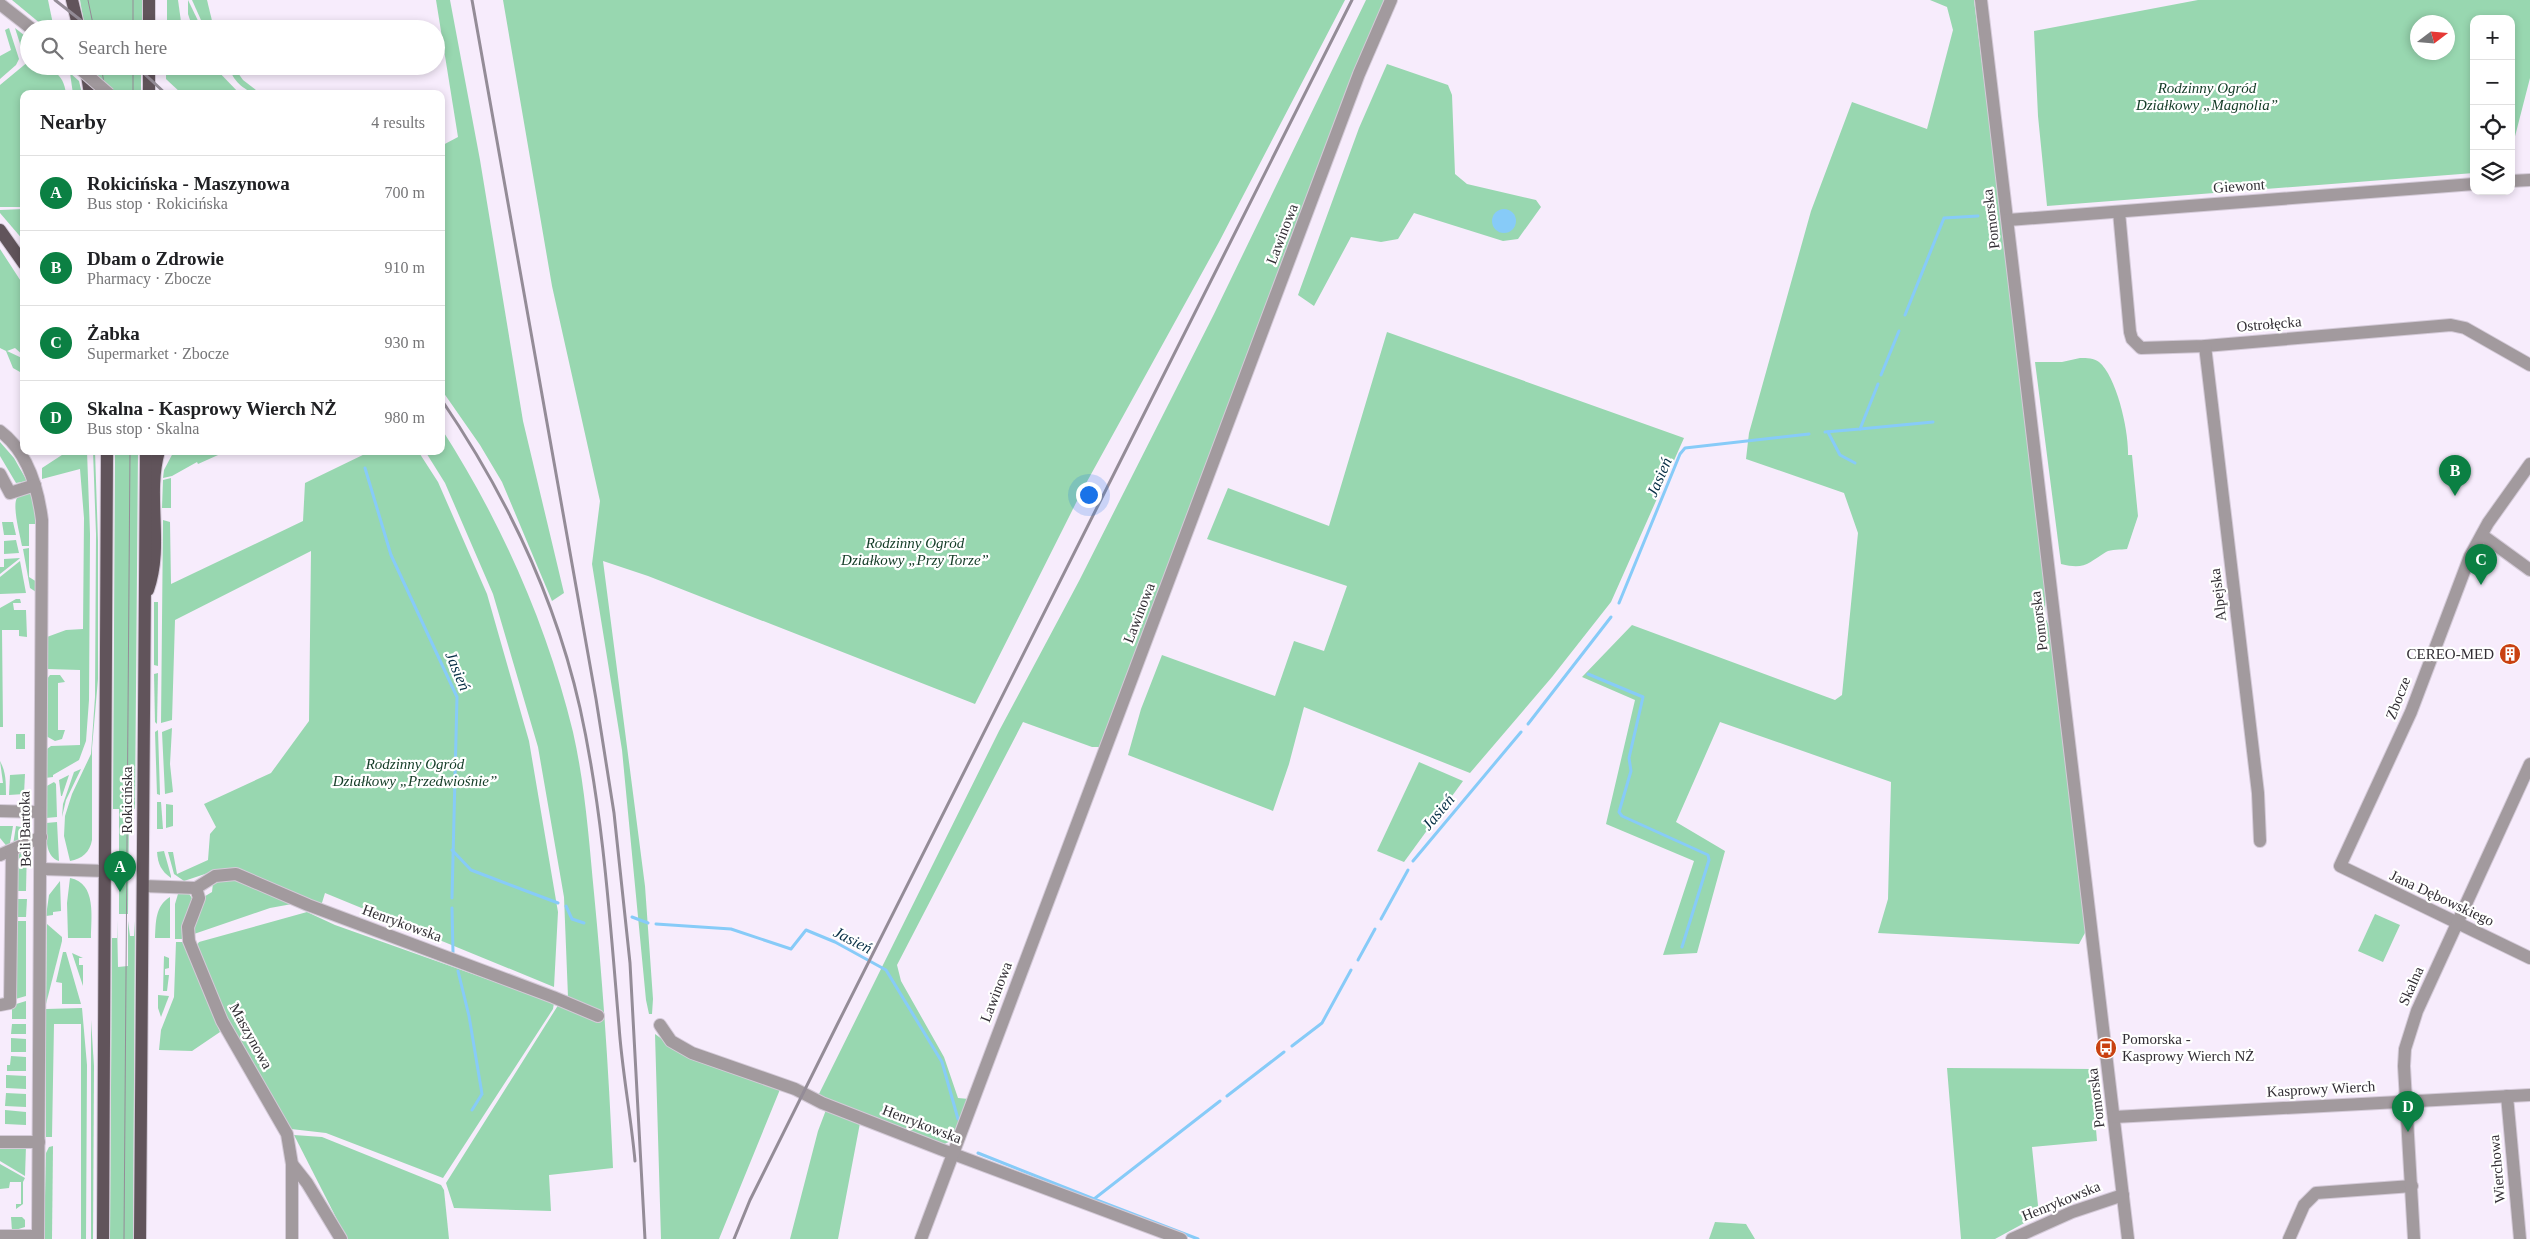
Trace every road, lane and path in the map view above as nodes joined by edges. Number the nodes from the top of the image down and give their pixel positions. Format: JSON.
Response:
{"nodes":[{"id":1,"x":72,"y":0,"type":"edge"},
{"id":2,"x":149,"y":0,"type":"edge"},
{"id":3,"x":1391,"y":0,"type":"edge"},
{"id":4,"x":1981,"y":0,"type":"edge"},
{"id":5,"x":0,"y":4,"type":"edge"},
{"id":6,"x":20,"y":20,"type":"edge"},
{"id":7,"x":77,"y":20,"type":"edge"},
{"id":8,"x":149,"y":20,"type":"edge"},
{"id":9,"x":87,"y":75,"type":"edge"},
{"id":10,"x":88,"y":75,"type":"edge"},
{"id":11,"x":149,"y":75,"type":"edge"},
{"id":12,"x":89,"y":90,"type":"edge"},
{"id":13,"x":104,"y":90,"type":"edge"},
{"id":14,"x":149,"y":90,"type":"edge"},
{"id":15,"x":2530,"y":180,"type":"edge"},
{"id":16,"x":2515,"y":182,"type":"edge"},
{"id":17,"x":2470,"y":184,"type":"edge"},
{"id":18,"x":2118,"y":212,"type":"junction"},
{"id":19,"x":2008,"y":220,"type":"junction"},
{"id":20,"x":4,"y":234,"type":"edge"},
{"id":21,"x":20,"y":248,"type":"edge"},
{"id":22,"x":20,"y":258,"type":"edge"},
{"id":23,"x":2205,"y":346,"type":"junction"},
{"id":24,"x":2530,"y":365,"type":"edge"},
{"id":25,"x":0,"y":431,"type":"edge"},
{"id":26,"x":20,"y":453,"type":"edge"},
{"id":27,"x":21,"y":455,"type":"edge"},
{"id":28,"x":107,"y":455,"type":"edge"},
{"id":29,"x":146,"y":455,"type":"edge"},
{"id":30,"x":158,"y":455,"type":"edge"},
{"id":31,"x":2530,"y":464,"type":"edge"},
{"id":32,"x":0,"y":474,"type":"edge"},
{"id":33,"x":35,"y":485,"type":"junction"},
{"id":34,"x":2482,"y":535,"type":"junction"},
{"id":35,"x":2530,"y":570,"type":"edge"},
{"id":36,"x":144,"y":599,"type":"junction"},
{"id":37,"x":2530,"y":764,"type":"edge"},
{"id":38,"x":0,"y":811,"type":"edge"},
{"id":39,"x":39,"y":812,"type":"junction"},
{"id":40,"x":41,"y":837,"type":"junction"},
{"id":41,"x":2260,"y":841,"type":"dead end"},
{"id":42,"x":6,"y":853,"type":"edge"},
{"id":43,"x":2340,"y":866,"type":"joint"},
{"id":44,"x":42,"y":870,"type":"junction"},
{"id":45,"x":105,"y":871,"type":"junction"},
{"id":46,"x":142,"y":886,"type":"junction"},
{"id":47,"x":196,"y":888,"type":"junction"},
{"id":48,"x":2457,"y":923,"type":"junction"},
{"id":49,"x":2530,"y":958,"type":"edge"},
{"id":50,"x":0,"y":1005,"type":"edge"},
{"id":51,"x":598,"y":1016,"type":"dead end"},
{"id":52,"x":660,"y":1025,"type":"dead end"},
{"id":53,"x":2530,"y":1095,"type":"edge"},
{"id":54,"x":2507,"y":1096,"type":"junction"},
{"id":55,"x":2406,"y":1101,"type":"junction"},
{"id":56,"x":2114,"y":1117,"type":"junction"},
{"id":57,"x":0,"y":1142,"type":"edge"},
{"id":58,"x":39,"y":1142,"type":"junction"},
{"id":59,"x":953,"y":1154,"type":"junction"},
{"id":60,"x":292,"y":1164,"type":"junction"},
{"id":61,"x":2412,"y":1186,"type":"junction"},
{"id":62,"x":2123,"y":1195,"type":"junction"},
{"id":63,"x":0,"y":1236,"type":"edge"},
{"id":64,"x":38,"y":1237,"type":"edge"},
{"id":65,"x":102,"y":1239,"type":"edge"},
{"id":66,"x":140,"y":1239,"type":"edge"},
{"id":67,"x":292,"y":1239,"type":"edge"},
{"id":68,"x":342,"y":1239,"type":"edge"},
{"id":69,"x":921,"y":1239,"type":"edge"},
{"id":70,"x":1181,"y":1239,"type":"edge"},
{"id":71,"x":2012,"y":1239,"type":"edge"},
{"id":72,"x":2128,"y":1239,"type":"edge"},
{"id":73,"x":2289,"y":1239,"type":"edge"},
{"id":74,"x":2414,"y":1239,"type":"edge"},
{"id":75,"x":2520,"y":1239,"type":"edge"}],
"edges":[{"from":1,"to":7,"type":"main road"},
{"from":2,"to":8,"type":"main road"},
{"from":3,"to":59,"type":"street","name":"Lawinowa"},
{"from":4,"to":19,"type":"street","name":"Pomorska"},
{"from":5,"to":6,"type":"street"},
{"from":9,"to":13,"type":"street","bridge":true},
{"from":10,"to":12,"type":"main road"},
{"from":11,"to":14,"type":"main road"},
{"from":15,"to":16,"type":"street"},
{"from":17,"to":18,"type":"street","name":"Giewont"},
{"from":18,"to":19,"type":"street","name":"Giewont"},
{"from":18,"to":23,"type":"street","name":"Ostrołęcka"},
{"from":19,"to":56,"type":"street","name":"Pomorska"},
{"from":20,"to":21,"type":"main road"},
{"from":20,"to":22,"type":"main road"},
{"from":23,"to":24,"type":"street","name":"Ostrołęcka"},
{"from":23,"to":41,"type":"street","name":"Alpejska"},
{"from":25,"to":26,"type":"street","name":"Beli Bartoka"},
{"from":27,"to":33,"type":"street","name":"Beli Bartoka"},
{"from":28,"to":45,"type":"main road","name":"Rokicińska"},
{"from":29,"to":36,"type":"main road","name":"Rokicińska"},
{"from":30,"to":36,"type":"main road"},
{"from":31,"to":34,"type":"street","name":"Zbocze"},
{"from":32,"to":33,"type":"street"},
{"from":33,"to":39,"type":"street","name":"Beli Bartoka"},
{"from":34,"to":35,"type":"street"},
{"from":34,"to":43,"type":"street","name":"Zbocze"},
{"from":36,"to":46,"type":"main road","name":"Rokicińska"},
{"from":37,"to":48,"type":"street","name":"Skalna"},
{"from":38,"to":39,"type":"street"},
{"from":39,"to":40,"type":"street","name":"Beli Bartoka"},
{"from":40,"to":42,"type":"street"},
{"from":40,"to":44,"type":"street","name":"Beli Bartoka"},
{"from":42,"to":50,"type":"street"},
{"from":43,"to":48,"type":"street","name":"Jana Dębowskiego"},
{"from":44,"to":45,"type":"street"},
{"from":44,"to":58,"type":"street","name":"Beli Bartoka"},
{"from":45,"to":65,"type":"main road","name":"Rokicińska"},
{"from":46,"to":47,"type":"street"},
{"from":46,"to":66,"type":"main road","name":"Rokicińska"},
{"from":47,"to":51,"type":"street","name":"Henrykowska"},
{"from":47,"to":60,"type":"street","name":"Maszynowa"},
{"from":48,"to":49,"type":"street","name":"Jana Dębowskiego"},
{"from":48,"to":55,"type":"street","name":"Skalna"},
{"from":52,"to":59,"type":"street","name":"Henrykowska"},
{"from":53,"to":54,"type":"street","name":"Kasprowy Wierch"},
{"from":54,"to":55,"type":"street","name":"Kasprowy Wierch"},
{"from":54,"to":75,"type":"street","name":"Wierchowa"},
{"from":55,"to":56,"type":"street","name":"Kasprowy Wierch"},
{"from":55,"to":61,"type":"street","name":"Skalna"},
{"from":56,"to":62,"type":"street","name":"Pomorska"},
{"from":57,"to":58,"type":"street"},
{"from":58,"to":64,"type":"street","name":"Beli Bartoka"},
{"from":59,"to":69,"type":"street","name":"Lawinowa"},
{"from":59,"to":70,"type":"street","name":"Henrykowska"},
{"from":60,"to":67,"type":"street"},
{"from":60,"to":68,"type":"street","name":"Maszynowa"},
{"from":61,"to":73,"type":"street"},
{"from":61,"to":74,"type":"street","name":"Skalna"},
{"from":62,"to":71,"type":"street","name":"Henrykowska"},
{"from":62,"to":72,"type":"street","name":"Pomorska"},
{"from":63,"to":64,"type":"street"}]}
